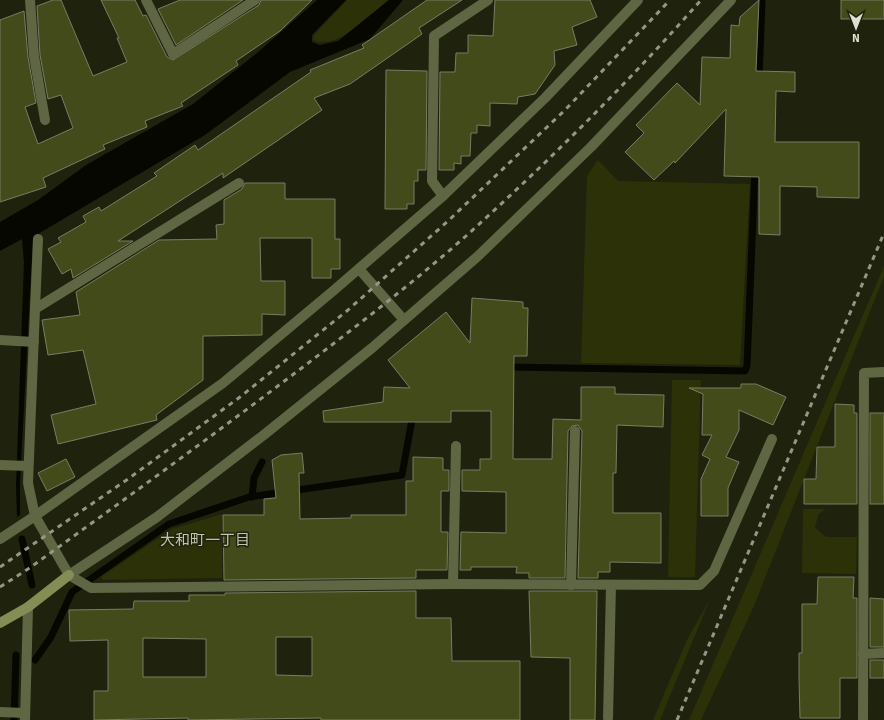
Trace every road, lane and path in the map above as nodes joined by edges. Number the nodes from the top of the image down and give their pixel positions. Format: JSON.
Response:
{"nodes":[{"id":1,"x":30,"y":0,"type":"edge"},
{"id":2,"x":146,"y":0,"type":"edge"},
{"id":3,"x":255,"y":0,"type":"edge"},
{"id":4,"x":488,"y":0,"type":"edge"},
{"id":5,"x":638,"y":0,"type":"edge"},
{"id":6,"x":731,"y":0,"type":"edge"},
{"id":7,"x":44,"y":120,"type":"dead end"},
{"id":8,"x":240,"y":183,"type":"dead end"},
{"id":9,"x":443,"y":196,"type":"junction"},
{"id":10,"x":38,"y":239,"type":"dead end"},
{"id":11,"x":359,"y":269,"type":"junction"},
{"id":12,"x":35,"y":309,"type":"junction"},
{"id":13,"x":404,"y":320,"type":"junction"},
{"id":14,"x":0,"y":340,"type":"edge"},
{"id":15,"x":27,"y":341,"type":"junction"},
{"id":16,"x":884,"y":372,"type":"edge"},
{"id":17,"x":575,"y":431,"type":"dead end"},
{"id":18,"x":772,"y":439,"type":"dead end"},
{"id":19,"x":456,"y":446,"type":"dead end"},
{"id":20,"x":0,"y":465,"type":"edge"},
{"id":21,"x":21,"y":466,"type":"junction"},
{"id":22,"x":35,"y":516,"type":"junction"},
{"id":23,"x":0,"y":539,"type":"edge"},
{"id":24,"x":69,"y":576,"type":"junction"},
{"id":25,"x":453,"y":584,"type":"junction"},
{"id":26,"x":571,"y":585,"type":"junction"},
{"id":27,"x":611,"y":585,"type":"junction"},
{"id":28,"x":28,"y":607,"type":"junction"},
{"id":29,"x":0,"y":623,"type":"edge"},
{"id":30,"x":863,"y":654,"type":"junction"},
{"id":31,"x":884,"y":654,"type":"edge"},
{"id":32,"x":16,"y":714,"type":"edge"},
{"id":33,"x":608,"y":718,"type":"dead end"},
{"id":34,"x":863,"y":720,"type":"edge"}],
"edges":[{"from":1,"to":7,"type":"street"},
{"from":2,"to":3,"type":"street"},
{"from":4,"to":9,"type":"street"},
{"from":5,"to":9,"type":"street"},
{"from":6,"to":13,"type":"street"},
{"from":8,"to":12,"type":"street"},
{"from":9,"to":11,"type":"street"},
{"from":10,"to":12,"type":"street"},
{"from":11,"to":13,"type":"street"},
{"from":11,"to":22,"type":"street"},
{"from":12,"to":15,"type":"street"},
{"from":13,"to":24,"type":"street"},
{"from":14,"to":15,"type":"street"},
{"from":15,"to":21,"type":"street"},
{"from":16,"to":30,"type":"street"},
{"from":17,"to":26,"type":"street"},
{"from":18,"to":27,"type":"street"},
{"from":19,"to":25,"type":"street"},
{"from":20,"to":21,"type":"street"},
{"from":21,"to":22,"type":"street"},
{"from":22,"to":23,"type":"street"},
{"from":22,"to":24,"type":"street"},
{"from":24,"to":25,"type":"street"},
{"from":24,"to":28,"type":"street"},
{"from":25,"to":26,"type":"street"},
{"from":26,"to":27,"type":"street"},
{"from":27,"to":33,"type":"street"},
{"from":28,"to":29,"type":"street"},
{"from":28,"to":32,"type":"street"},
{"from":30,"to":31,"type":"street"},
{"from":30,"to":34,"type":"street"}]}
